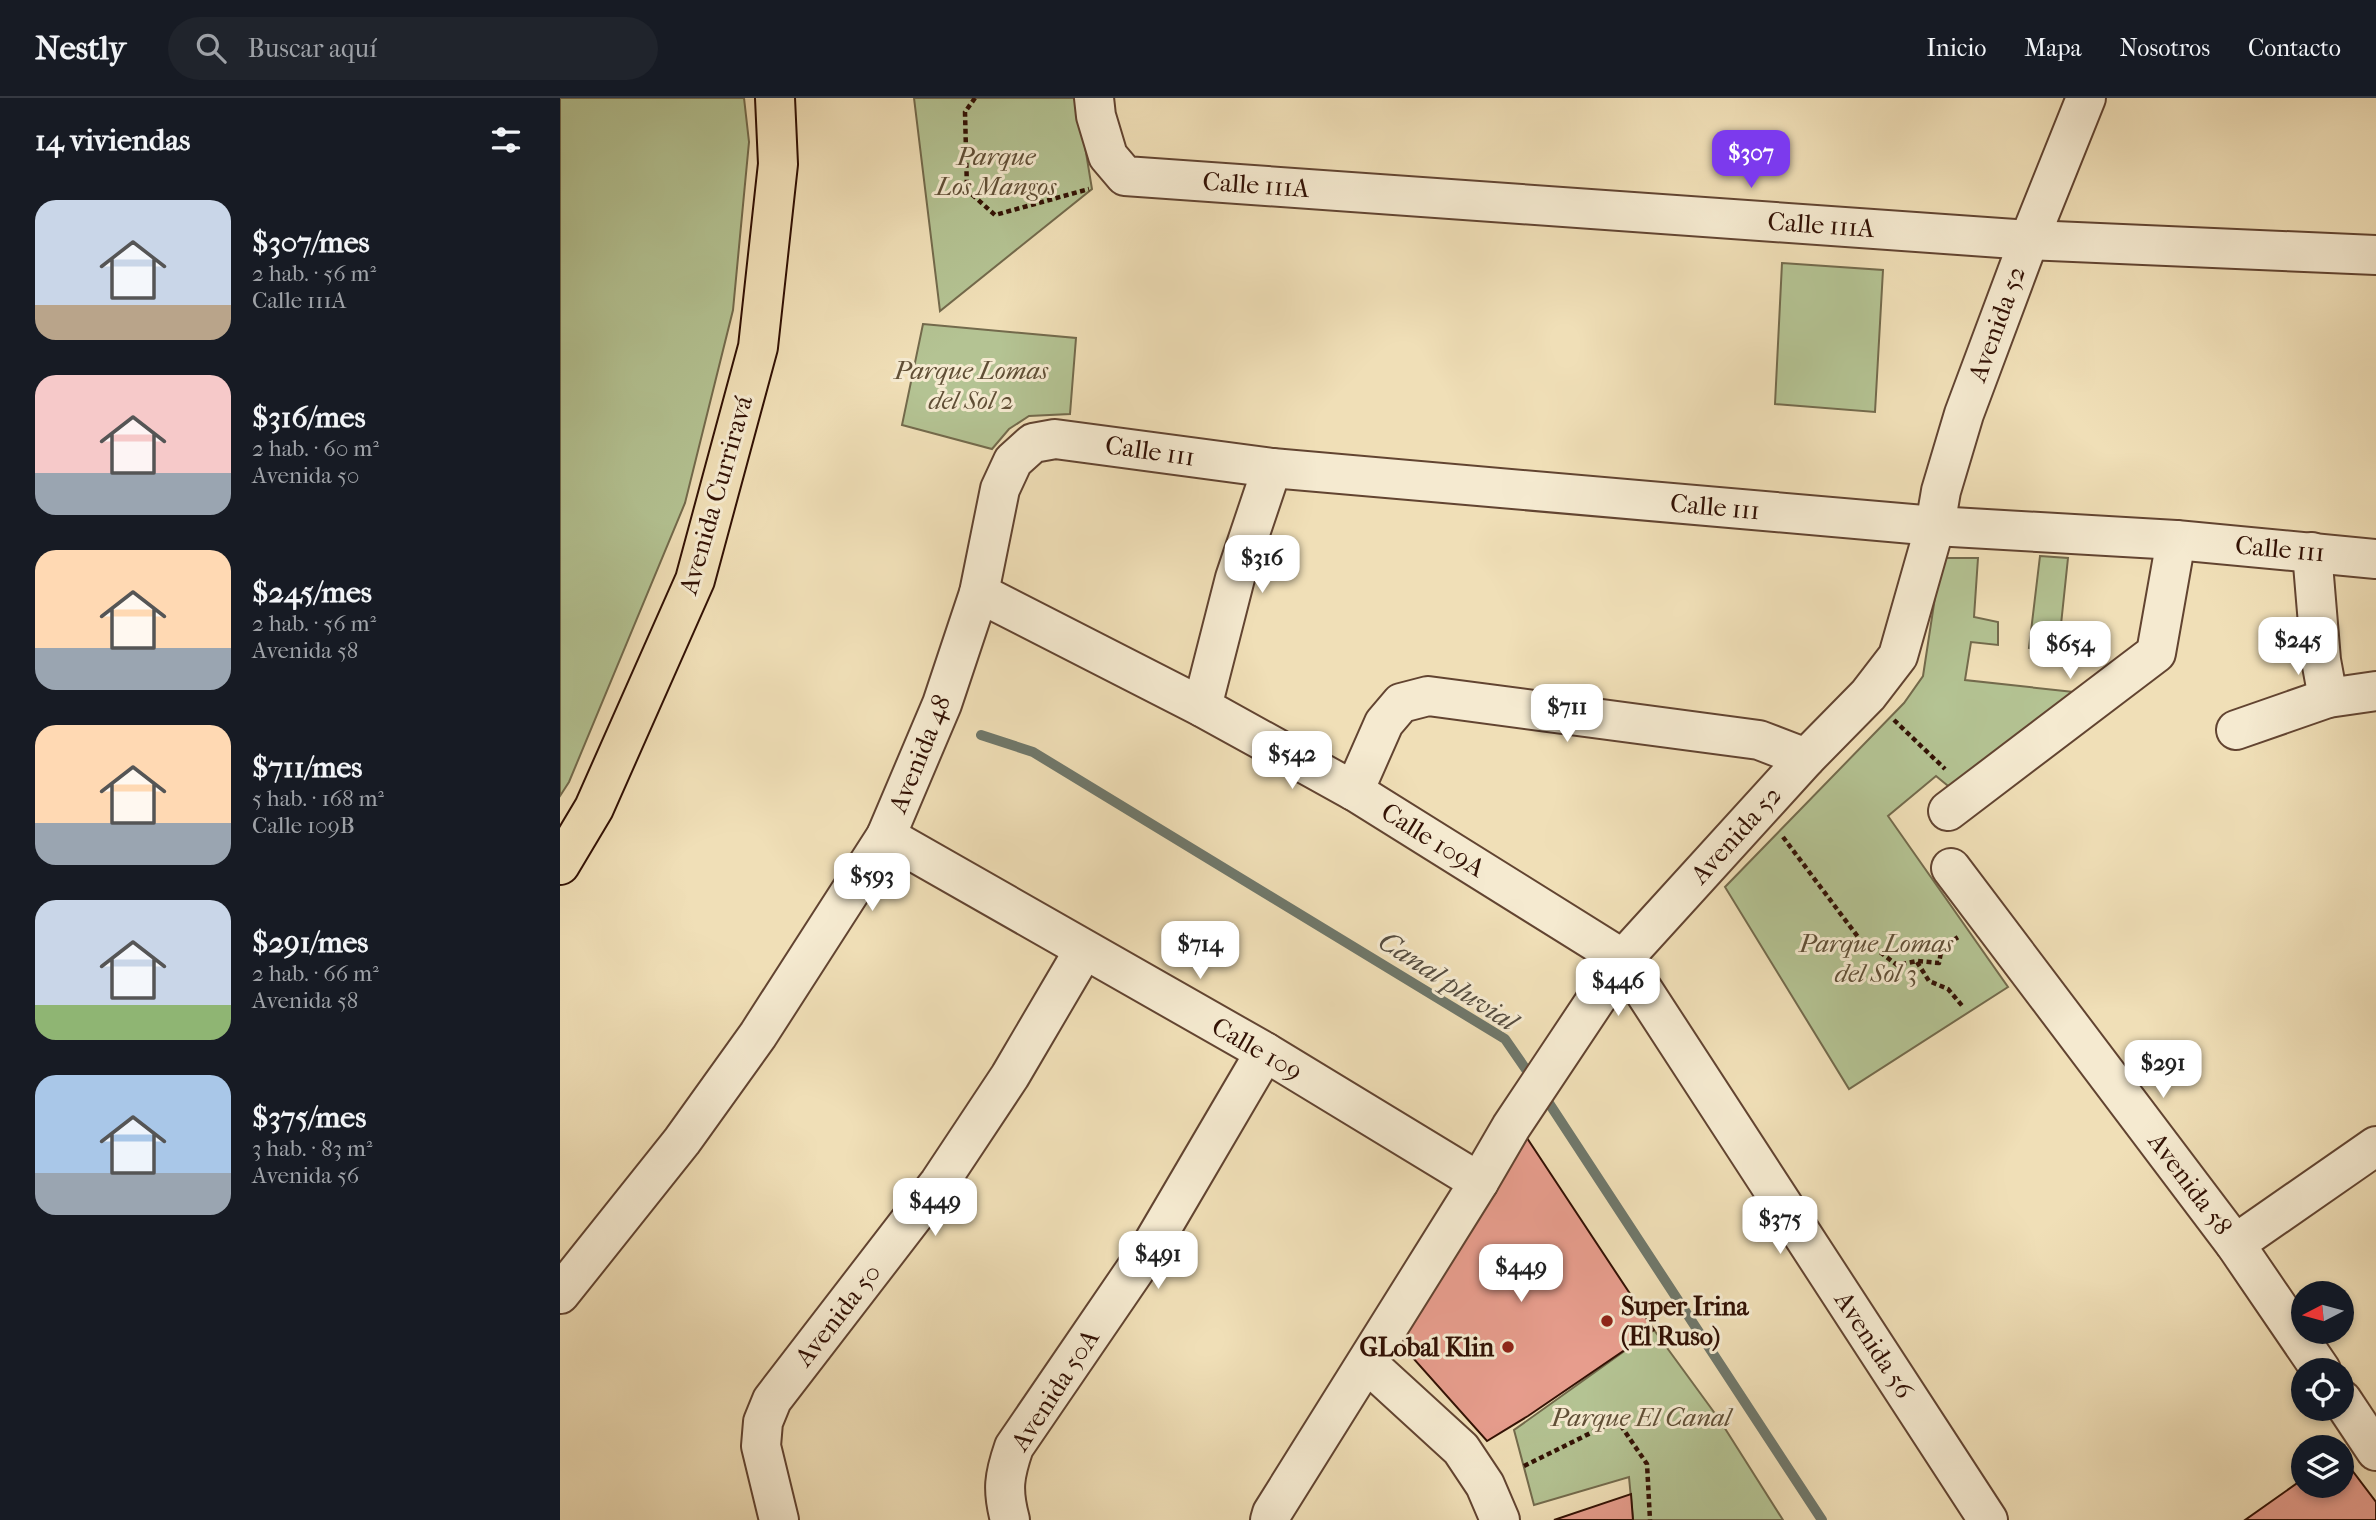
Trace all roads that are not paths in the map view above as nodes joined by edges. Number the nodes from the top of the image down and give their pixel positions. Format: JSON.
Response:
{"nodes":[{"id":1,"x":775,"y":98,"type":"edge"},
{"id":2,"x":1094,"y":98,"type":"edge"},
{"id":3,"x":2086,"y":98,"type":"edge"},
{"id":4,"x":2029,"y":240,"type":"junction"},
{"id":5,"x":2376,"y":255,"type":"edge"},
{"id":6,"x":1055,"y":439,"type":"joint"},
{"id":7,"x":1272,"y":468,"type":"junction"},
{"id":8,"x":1935,"y":526,"type":"junction"},
{"id":9,"x":2176,"y":540,"type":"junction"},
{"id":10,"x":2312,"y":552,"type":"junction"},
{"id":11,"x":2376,"y":559,"type":"edge"},
{"id":12,"x":979,"y":593,"type":"junction"},
{"id":13,"x":2376,"y":691,"type":"edge"},
{"id":14,"x":2328,"y":698,"type":"junction"},
{"id":15,"x":1202,"y":707,"type":"junction"},
{"id":16,"x":2236,"y":730,"type":"dead end"},
{"id":17,"x":1806,"y":758,"type":"junction"},
{"id":18,"x":1354,"y":790,"type":"junction"},
{"id":19,"x":1948,"y":811,"type":"dead end"},
{"id":20,"x":887,"y":836,"type":"junction"},
{"id":21,"x":560,"y":865,"type":"edge"},
{"id":22,"x":1951,"y":868,"type":"dead end"},
{"id":23,"x":1084,"y":950,"type":"junction"},
{"id":24,"x":1622,"y":959,"type":"junction"},
{"id":25,"x":1265,"y":1052,"type":"junction"},
{"id":26,"x":2376,"y":1146,"type":"edge"},
{"id":27,"x":1479,"y":1182,"type":"junction"},
{"id":28,"x":2235,"y":1244,"type":"junction"},
{"id":29,"x":560,"y":1294,"type":"edge"},
{"id":30,"x":2313,"y":1358,"type":"edge"},
{"id":31,"x":1367,"y":1363,"type":"junction"},
{"id":32,"x":2354,"y":1418,"type":"edge"},
{"id":33,"x":2376,"y":1451,"type":"edge"},
{"id":34,"x":779,"y":1520,"type":"edge"},
{"id":35,"x":1010,"y":1520,"type":"edge"},
{"id":36,"x":1270,"y":1520,"type":"edge"},
{"id":37,"x":1500,"y":1520,"type":"edge"},
{"id":38,"x":1988,"y":1520,"type":"edge"}],
"edges":[{"from":1,"to":21,"type":"highway","name":"Avenida Curriravá"},
{"from":2,"to":4,"type":"street","name":"Calle 111A"},
{"from":3,"to":4,"type":"street","name":"Avenida 52"},
{"from":4,"to":5,"type":"street","name":"Calle 111A"},
{"from":4,"to":8,"type":"street","name":"Avenida 52"},
{"from":6,"to":7,"type":"street","name":"Calle 111"},
{"from":6,"to":12,"type":"street","name":"Avenida 48"},
{"from":7,"to":8,"type":"street","name":"Calle 111"},
{"from":7,"to":15,"type":"street"},
{"from":8,"to":9,"type":"street","name":"Calle 111"},
{"from":8,"to":17,"type":"street","name":"Avenida 52"},
{"from":9,"to":10,"type":"street","name":"Calle 111"},
{"from":9,"to":19,"type":"street"},
{"from":10,"to":11,"type":"street","name":"Calle 111"},
{"from":10,"to":14,"type":"street"},
{"from":12,"to":15,"type":"street","name":"Calle 109A"},
{"from":12,"to":20,"type":"street","name":"Avenida 48"},
{"from":13,"to":14,"type":"street"},
{"from":14,"to":16,"type":"street"},
{"from":15,"to":18,"type":"street","name":"Calle 109A"},
{"from":17,"to":18,"type":"street"},
{"from":17,"to":24,"type":"street","name":"Avenida 52"},
{"from":18,"to":24,"type":"street","name":"Calle 109A"},
{"from":20,"to":23,"type":"street","name":"Calle 109"},
{"from":20,"to":29,"type":"street","name":"Avenida 48"},
{"from":22,"to":28,"type":"street","name":"Avenida 58"},
{"from":23,"to":25,"type":"street","name":"Calle 109"},
{"from":23,"to":34,"type":"street","name":"Avenida 50"},
{"from":24,"to":27,"type":"street","name":"Avenida 52"},
{"from":24,"to":38,"type":"street","name":"Avenida 56"},
{"from":25,"to":27,"type":"street","name":"Calle 109"},
{"from":25,"to":35,"type":"street","name":"Avenida 50A"},
{"from":26,"to":28,"type":"street"},
{"from":27,"to":31,"type":"street","name":"Avenida 52"},
{"from":28,"to":30,"type":"street","name":"Avenida 58"},
{"from":31,"to":36,"type":"street","name":"Avenida 52"},
{"from":31,"to":37,"type":"street"},
{"from":32,"to":33,"type":"street"}]}
